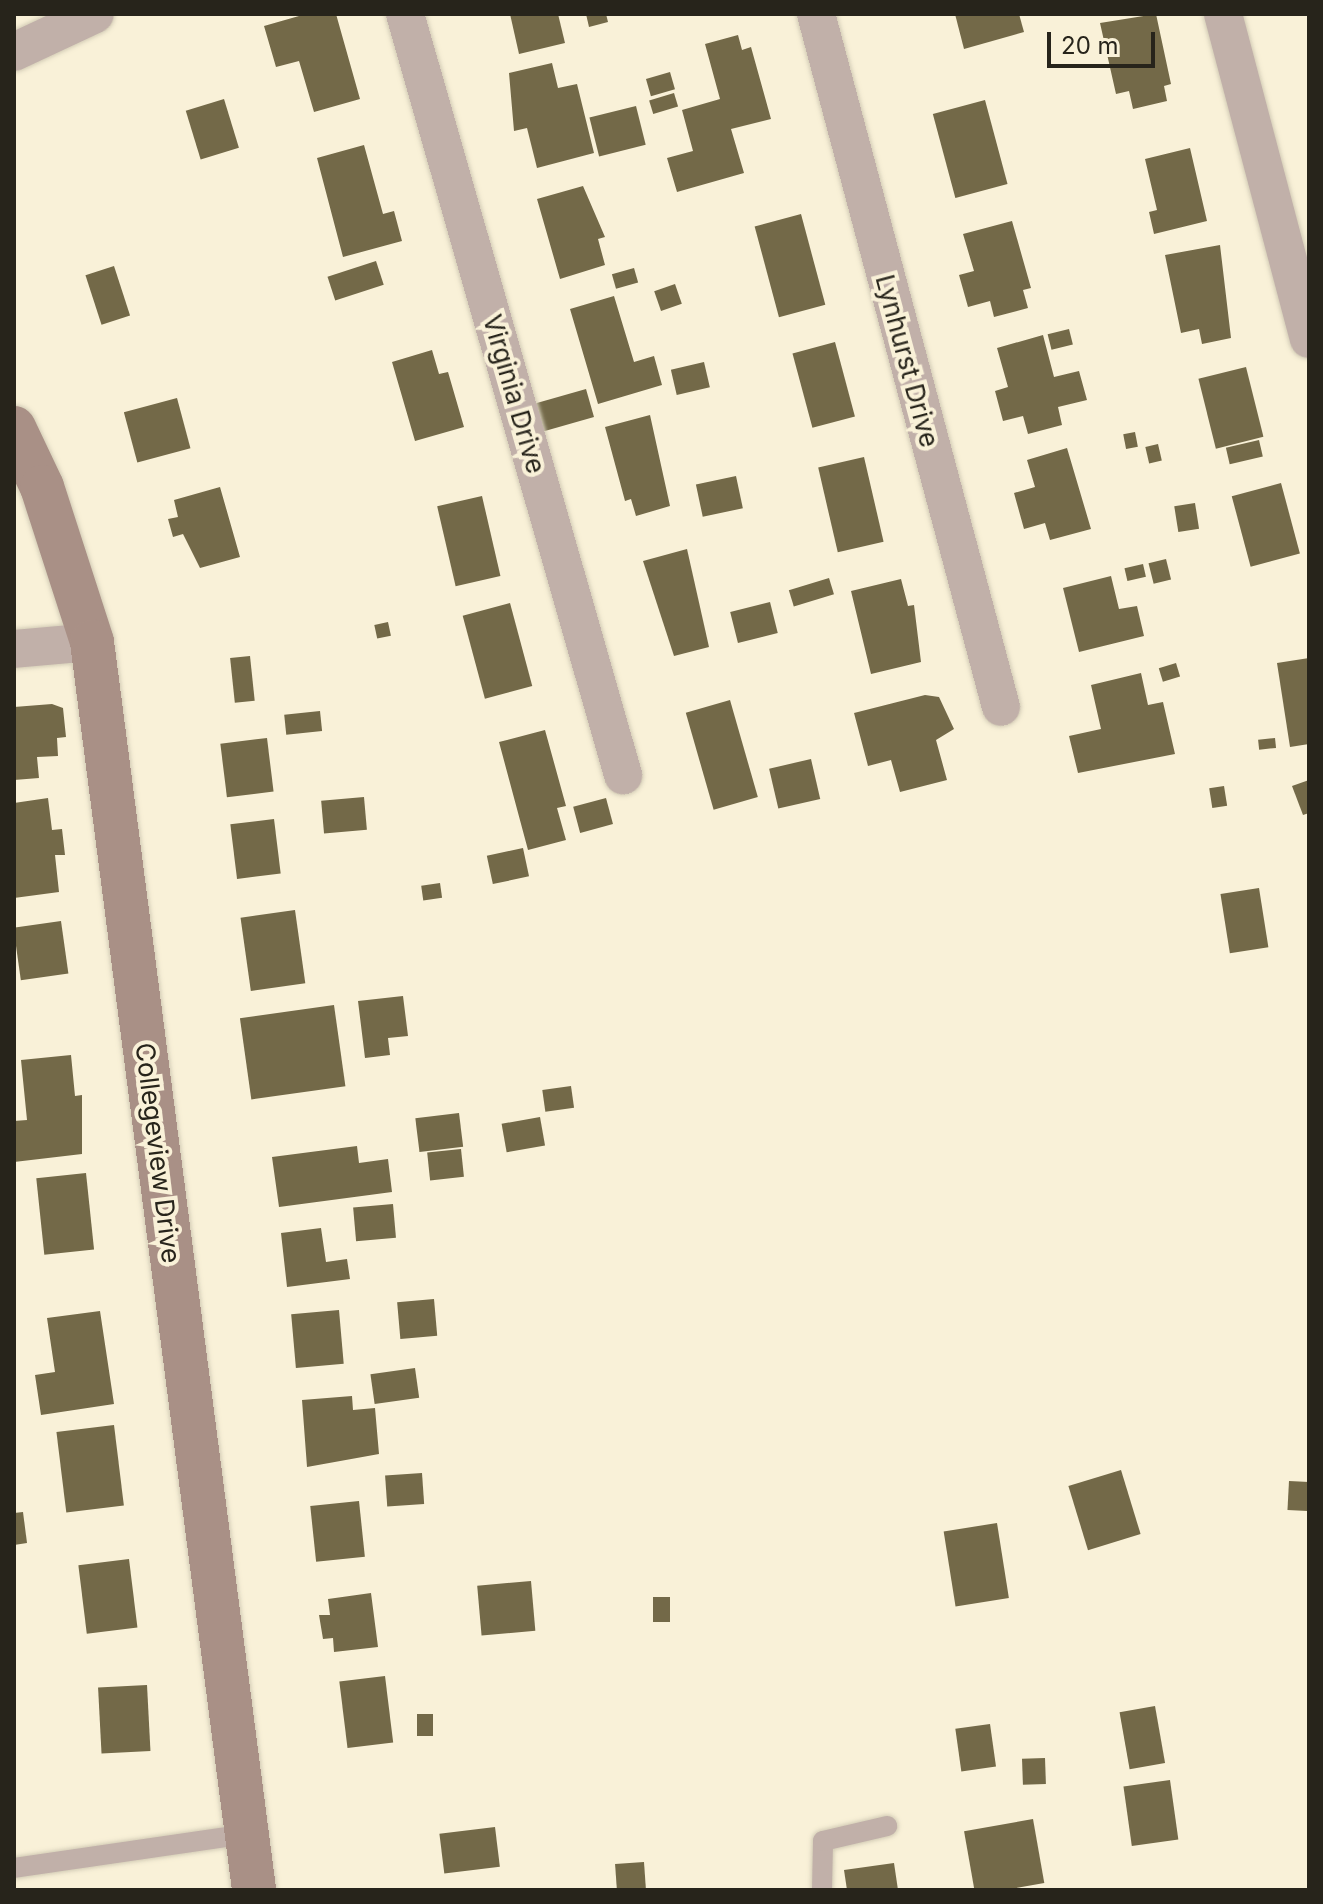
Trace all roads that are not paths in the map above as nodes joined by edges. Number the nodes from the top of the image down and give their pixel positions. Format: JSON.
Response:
{"nodes":[{"id":1,"x":95,"y":14,"type":"edge"},
{"id":2,"x":405,"y":14,"type":"edge"},
{"id":3,"x":816,"y":14,"type":"edge"},
{"id":4,"x":1223,"y":14,"type":"edge"},
{"id":5,"x":14,"y":52,"type":"edge"},
{"id":6,"x":1309,"y":339,"type":"edge"},
{"id":7,"x":14,"y":428,"type":"edge"},
{"id":8,"x":92,"y":642,"type":"junction"},
{"id":9,"x":14,"y":649,"type":"edge"},
{"id":10,"x":1001,"y":707,"type":"dead end"},
{"id":11,"x":623,"y":775,"type":"dead end"},
{"id":12,"x":887,"y":1826,"type":"dead end"},
{"id":13,"x":247,"y":1834,"type":"junction"},
{"id":14,"x":14,"y":1868,"type":"edge"},
{"id":15,"x":254,"y":1890,"type":"edge"},
{"id":16,"x":822,"y":1890,"type":"edge"}],
"edges":[{"from":1,"to":5,"type":"street"},
{"from":2,"to":11,"type":"street","name":"Virginia Drive"},
{"from":3,"to":10,"type":"street","name":"Lynhurst Drive"},
{"from":4,"to":6,"type":"street"},
{"from":7,"to":8,"type":"street","name":"Collegeview Drive"},
{"from":8,"to":9,"type":"street"},
{"from":8,"to":13,"type":"street","name":"Collegeview Drive"},
{"from":12,"to":16,"type":"lane"},
{"from":13,"to":14,"type":"lane"},
{"from":13,"to":15,"type":"street","name":"Collegeview Drive"}]}
